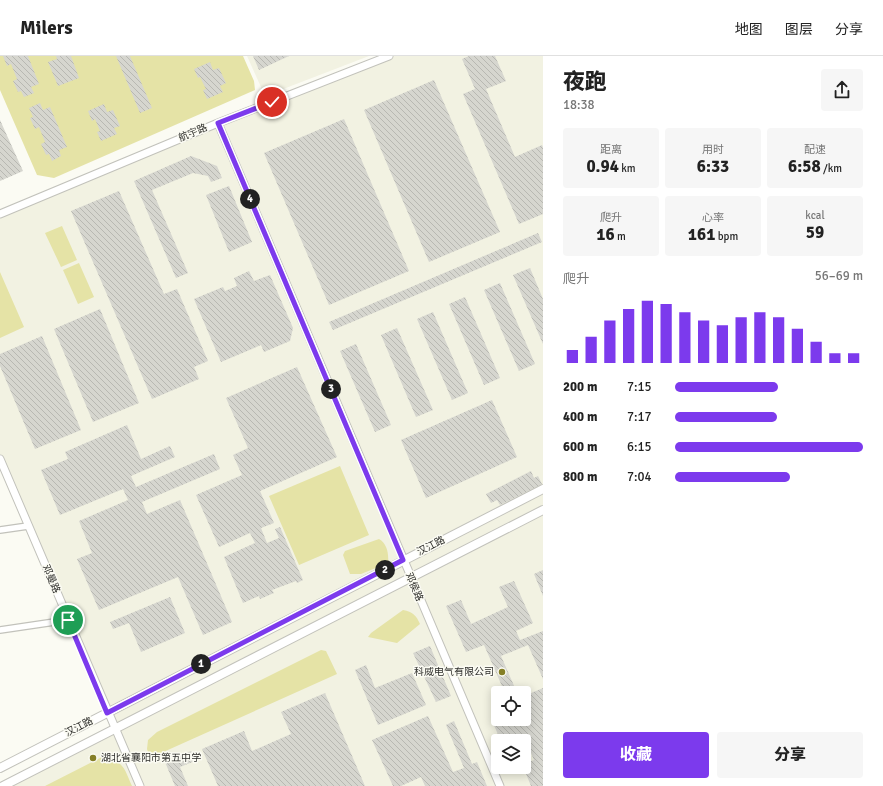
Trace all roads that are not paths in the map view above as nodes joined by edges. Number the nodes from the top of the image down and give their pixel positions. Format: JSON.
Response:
{"nodes":[{"id":1,"x":389,"y":56,"type":"edge"},
{"id":2,"x":218,"y":123,"type":"junction"},
{"id":3,"x":0,"y":214,"type":"edge"},
{"id":4,"x":0,"y":459,"type":"edge"},
{"id":5,"x":543,"y":489,"type":"edge"},
{"id":6,"x":543,"y":510,"type":"edge"},
{"id":7,"x":28,"y":526,"type":"junction"},
{"id":8,"x":0,"y":530,"type":"edge"},
{"id":9,"x":403,"y":560,"type":"junction"},
{"id":10,"x":410,"y":578,"type":"junction"},
{"id":11,"x":68,"y":620,"type":"junction"},
{"id":12,"x":0,"y":630,"type":"edge"},
{"id":13,"x":107,"y":713,"type":"junction"},
{"id":14,"x":114,"y":729,"type":"junction"},
{"id":15,"x":0,"y":768,"type":"edge"},
{"id":16,"x":3,"y":786,"type":"edge"},
{"id":17,"x":140,"y":786,"type":"edge"},
{"id":18,"x":500,"y":786,"type":"edge"}],
"edges":[{"from":1,"to":2,"type":"street","name":"航宇路"},
{"from":2,"to":3,"type":"street","name":"航宇路"},
{"from":2,"to":9,"type":"street","name":"邓侯路"},
{"from":4,"to":7,"type":"street","name":"邓曼路"},
{"from":5,"to":9,"type":"main road","name":"汉江路"},
{"from":6,"to":10,"type":"main road","name":"汉江路"},
{"from":7,"to":8,"type":"street"},
{"from":7,"to":11,"type":"street","name":"邓曼路"},
{"from":9,"to":10,"type":"street","name":"邓侯路"},
{"from":9,"to":13,"type":"main road","name":"汉江路"},
{"from":10,"to":14,"type":"main road","name":"汉江路"},
{"from":10,"to":18,"type":"street","name":"邓侯路"},
{"from":11,"to":12,"type":"street"},
{"from":11,"to":13,"type":"street","name":"邓曼路"},
{"from":13,"to":14,"type":"street","name":"邓曼路"},
{"from":13,"to":15,"type":"main road","name":"汉江路"},
{"from":14,"to":16,"type":"main road","name":"汉江路"},
{"from":14,"to":17,"type":"street","name":"邓曼路"}]}
